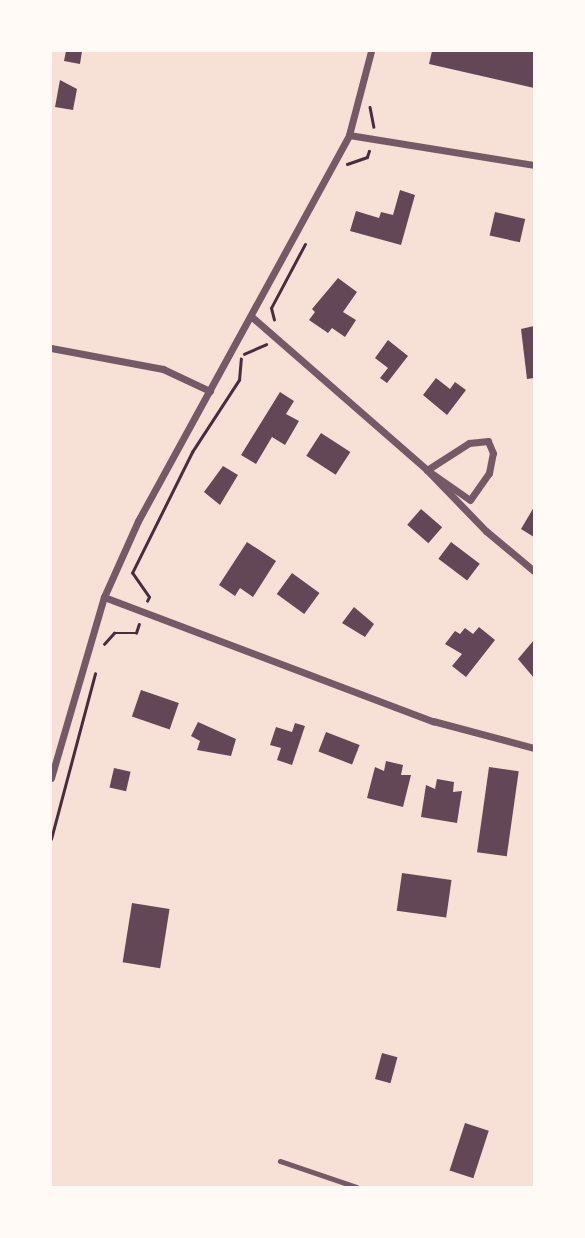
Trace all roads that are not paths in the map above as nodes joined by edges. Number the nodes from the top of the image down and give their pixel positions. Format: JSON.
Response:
{"nodes":[{"id":1,"x":371,"y":51,"type":"edge"},
{"id":2,"x":349,"y":135,"type":"junction"},
{"id":3,"x":534,"y":165,"type":"edge"},
{"id":4,"x":253,"y":318,"type":"junction"},
{"id":5,"x":51,"y":348,"type":"edge"},
{"id":6,"x":210,"y":391,"type":"junction"},
{"id":7,"x":427,"y":470,"type":"junction"},
{"id":8,"x":534,"y":571,"type":"edge"},
{"id":9,"x":104,"y":597,"type":"junction"},
{"id":10,"x":534,"y":748,"type":"edge"},
{"id":11,"x":51,"y":778,"type":"edge"},
{"id":12,"x":280,"y":1161,"type":"dead end"},
{"id":13,"x":357,"y":1187,"type":"edge"}],
"edges":[{"from":1,"to":2,"type":"street"},
{"from":2,"to":3,"type":"street"},
{"from":2,"to":4,"type":"street"},
{"from":4,"to":6,"type":"street"},
{"from":4,"to":7,"type":"street"},
{"from":5,"to":6,"type":"street"},
{"from":6,"to":9,"type":"street"},
{"from":7,"to":7,"type":"street"},
{"from":7,"to":8,"type":"street"},
{"from":9,"to":10,"type":"street"},
{"from":9,"to":11,"type":"street"},
{"from":12,"to":13,"type":"lane"}]}
